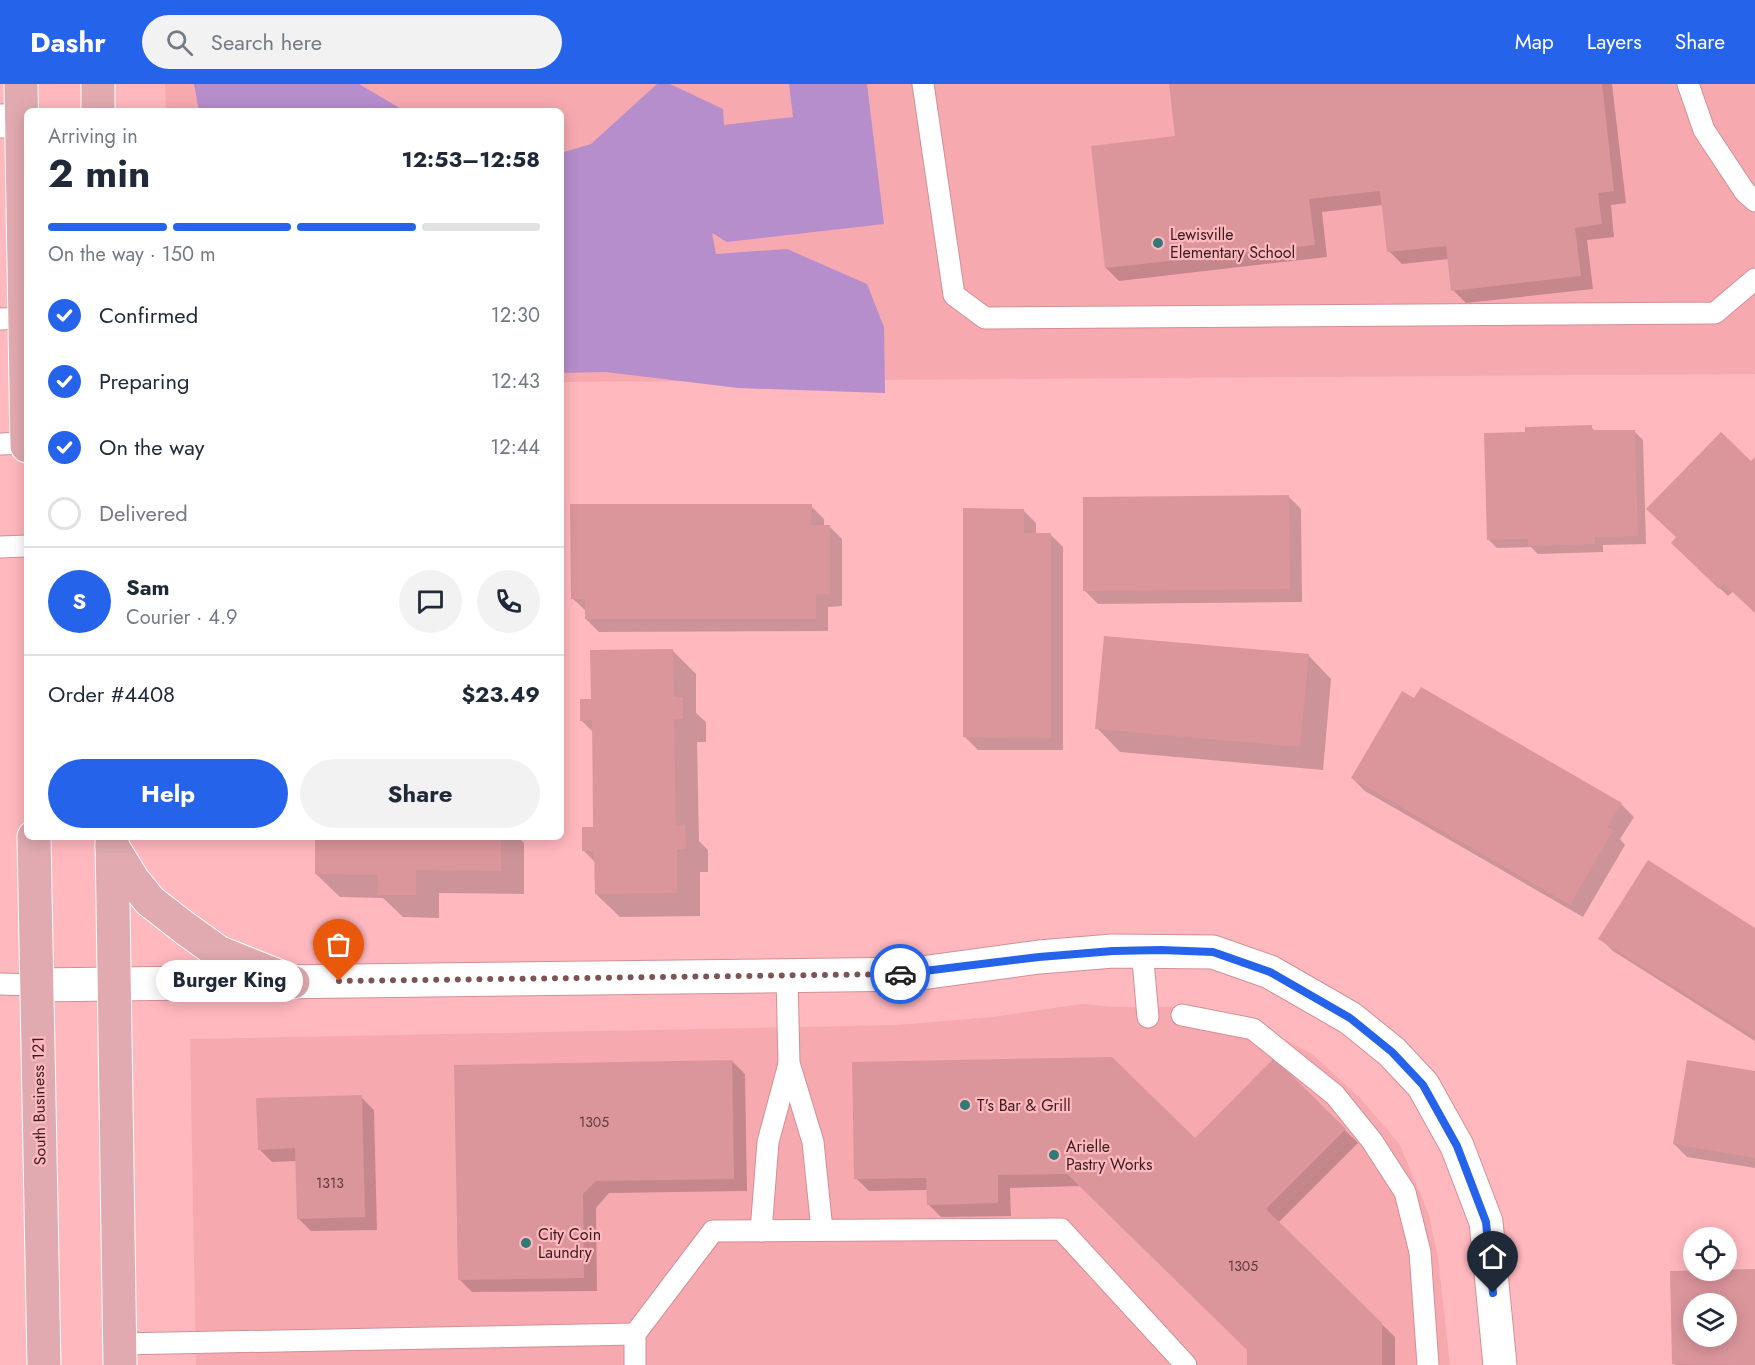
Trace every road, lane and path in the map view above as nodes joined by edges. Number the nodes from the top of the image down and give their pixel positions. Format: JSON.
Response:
{"nodes":[{"id":1,"x":21,"y":84,"type":"edge"},
{"id":2,"x":98,"y":84,"type":"edge"},
{"id":3,"x":923,"y":84,"type":"edge"},
{"id":4,"x":1688,"y":84,"type":"edge"},
{"id":5,"x":98,"y":108,"type":"edge"},
{"id":6,"x":16,"y":120,"type":"edge"},
{"id":7,"x":1755,"y":201,"type":"edge"},
{"id":8,"x":1755,"y":279,"type":"edge"},
{"id":9,"x":12,"y":319,"type":"edge"},
{"id":10,"x":24,"y":420,"type":"edge"},
{"id":11,"x":0,"y":444,"type":"edge"},
{"id":12,"x":24,"y":445,"type":"edge"},
{"id":13,"x":0,"y":546,"type":"edge"},
{"id":14,"x":24,"y":546,"type":"edge"},
{"id":15,"x":34,"y":840,"type":"edge"},
{"id":16,"x":112,"y":841,"type":"edge"},
{"id":17,"x":1142,"y":950,"type":"junction"},
{"id":18,"x":788,"y":977,"type":"junction"},
{"id":19,"x":292,"y":981,"type":"junction"},
{"id":20,"x":0,"y":984,"type":"edge"},
{"id":21,"x":114,"y":984,"type":"junction"},
{"id":22,"x":36,"y":985,"type":"junction"},
{"id":23,"x":1182,"y":1015,"type":"dead end"},
{"id":24,"x":1148,"y":1017,"type":"dead end"},
{"id":25,"x":789,"y":1064,"type":"junction"},
{"id":26,"x":822,"y":1230,"type":"junction"},
{"id":27,"x":761,"y":1231,"type":"junction"},
{"id":28,"x":635,"y":1334,"type":"junction"},
{"id":29,"x":120,"y":1354,"type":"edge"},
{"id":30,"x":44,"y":1365,"type":"edge"},
{"id":31,"x":635,"y":1365,"type":"edge"},
{"id":32,"x":1186,"y":1365,"type":"edge"},
{"id":33,"x":1428,"y":1365,"type":"edge"},
{"id":34,"x":1500,"y":1365,"type":"edge"}],
"edges":[{"from":1,"to":6,"type":"main road"},
{"from":2,"to":5,"type":"main road"},
{"from":3,"to":8,"type":"lane"},
{"from":4,"to":7,"type":"lane"},
{"from":6,"to":9,"type":"main road"},
{"from":9,"to":10,"type":"main road"},
{"from":11,"to":12,"type":"lane"},
{"from":13,"to":14,"type":"lane"},
{"from":15,"to":22,"type":"main road","name":"South Business 121"},
{"from":16,"to":19,"type":"main road"},
{"from":16,"to":21,"type":"main road"},
{"from":17,"to":18,"type":"street"},
{"from":17,"to":24,"type":"lane"},
{"from":17,"to":34,"type":"street"},
{"from":18,"to":19,"type":"street"},
{"from":18,"to":25,"type":"lane"},
{"from":19,"to":21,"type":"street"},
{"from":20,"to":22,"type":"lane"},
{"from":21,"to":22,"type":"street"},
{"from":21,"to":29,"type":"main road"},
{"from":22,"to":30,"type":"main road","name":"South Business 121"},
{"from":23,"to":33,"type":"lane"},
{"from":25,"to":26,"type":"lane"},
{"from":25,"to":27,"type":"lane"},
{"from":26,"to":27,"type":"lane"},
{"from":26,"to":32,"type":"lane"},
{"from":27,"to":28,"type":"lane"},
{"from":28,"to":29,"type":"lane"},
{"from":28,"to":31,"type":"lane"}]}
